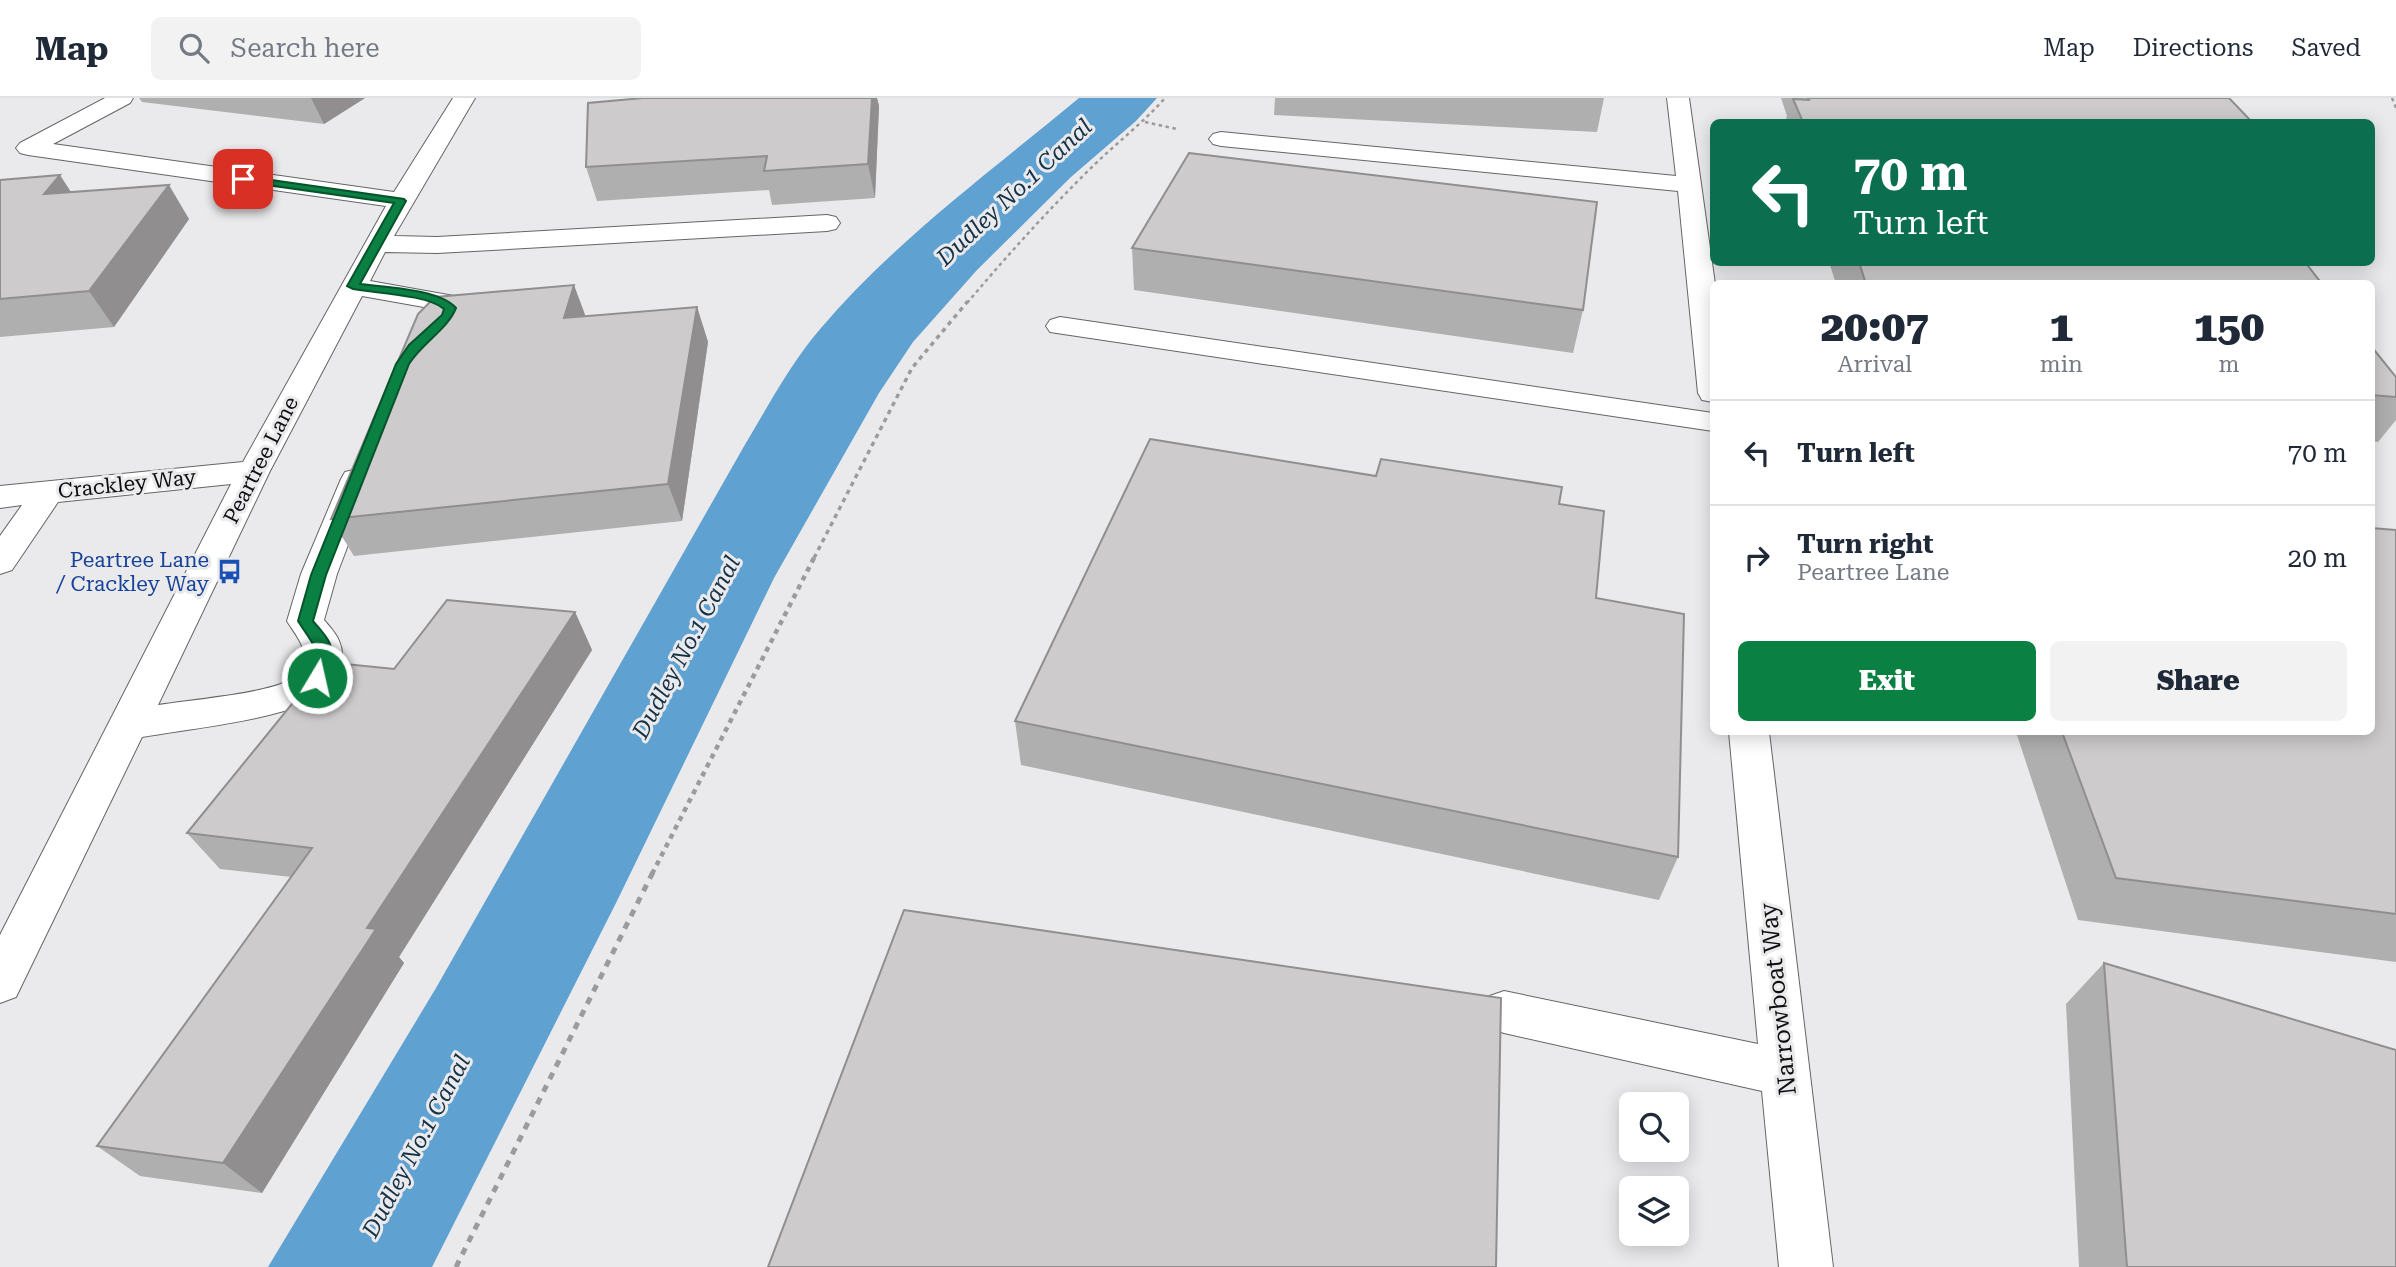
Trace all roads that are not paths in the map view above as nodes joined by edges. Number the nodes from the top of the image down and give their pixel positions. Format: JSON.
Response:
{"nodes":[{"id":1,"x":122,"y":98,"type":"edge"},
{"id":2,"x":464,"y":98,"type":"edge"},
{"id":3,"x":1678,"y":98,"type":"edge"},
{"id":4,"x":1221,"y":139,"type":"dead end"},
{"id":5,"x":1690,"y":185,"type":"junction"},
{"id":6,"x":401,"y":201,"type":"junction"},
{"id":7,"x":827,"y":223,"type":"dead end"},
{"id":8,"x":376,"y":244,"type":"junction"},
{"id":9,"x":353,"y":286,"type":"junction"},
{"id":10,"x":1060,"y":326,"type":"dead end"},
{"id":11,"x":408,"y":355,"type":"edge"},
{"id":12,"x":1710,"y":366,"type":"edge"},
{"id":13,"x":1710,"y":422,"type":"edge"},
{"id":14,"x":368,"y":450,"type":"edge"},
{"id":15,"x":254,"y":471,"type":"junction"},
{"id":16,"x":48,"y":492,"type":"junction"},
{"id":17,"x":0,"y":498,"type":"edge"},
{"id":18,"x":0,"y":562,"type":"edge"},
{"id":19,"x":128,"y":724,"type":"junction"},
{"id":20,"x":1749,"y":735,"type":"edge"},
{"id":21,"x":0,"y":982,"type":"edge"},
{"id":22,"x":1504,"y":1012,"type":"edge"},
{"id":23,"x":1786,"y":1073,"type":"junction"},
{"id":24,"x":1809,"y":1266,"type":"edge"}],
"edges":[{"from":1,"to":6,"type":"street"},
{"from":2,"to":6,"type":"street","name":"Peartree Lane"},
{"from":3,"to":5,"type":"street"},
{"from":4,"to":5,"type":"street"},
{"from":5,"to":12,"type":"street"},
{"from":6,"to":8,"type":"street","name":"Peartree Lane"},
{"from":7,"to":8,"type":"street"},
{"from":8,"to":9,"type":"street","name":"Peartree Lane"},
{"from":9,"to":11,"type":"street"},
{"from":9,"to":15,"type":"street","name":"Peartree Lane"},
{"from":10,"to":13,"type":"street"},
{"from":14,"to":19,"type":"street"},
{"from":15,"to":16,"type":"street","name":"Crackley Way"},
{"from":15,"to":19,"type":"street","name":"Peartree Lane"},
{"from":16,"to":17,"type":"street","name":"Crackley Way"},
{"from":16,"to":18,"type":"street"},
{"from":19,"to":21,"type":"street","name":"Peartree Lane"},
{"from":20,"to":23,"type":"street","name":"Narrowboat Way"},
{"from":22,"to":23,"type":"street"},
{"from":23,"to":24,"type":"street","name":"Narrowboat Way"}]}
